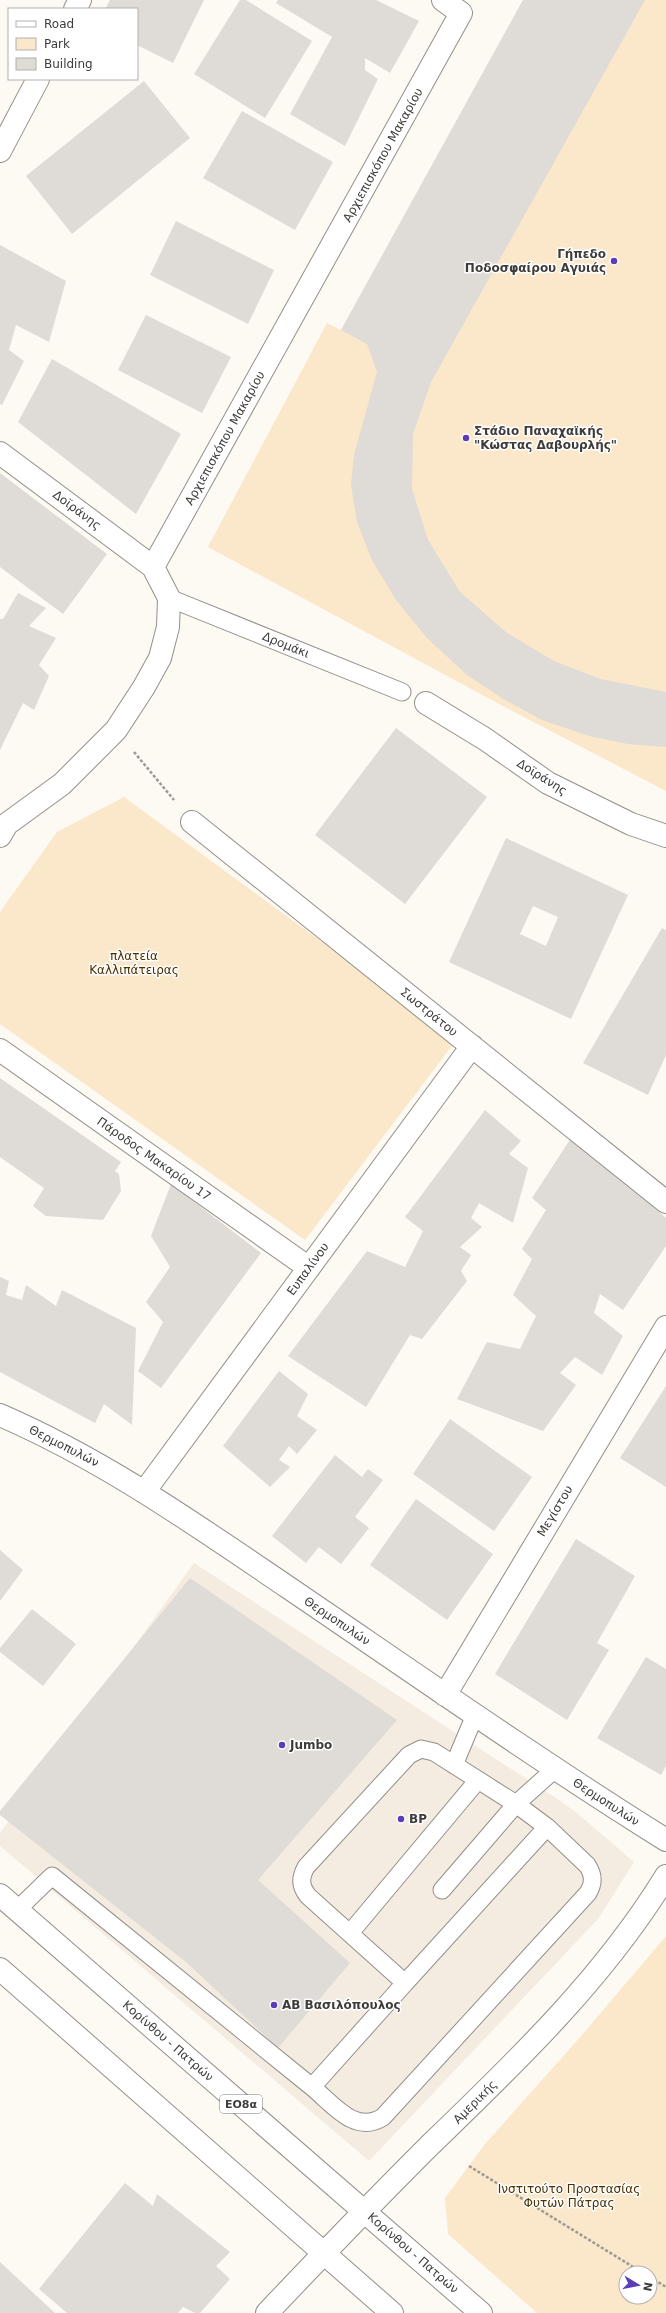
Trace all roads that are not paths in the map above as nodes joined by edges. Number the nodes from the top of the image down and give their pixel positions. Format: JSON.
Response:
{"nodes":[{"id":1,"x":443,"y":0,"type":"edge"},
{"id":2,"x":37,"y":80,"type":"edge"},
{"id":3,"x":0,"y":151,"type":"edge"},
{"id":4,"x":0,"y":453,"type":"edge"},
{"id":5,"x":153,"y":567,"type":"junction"},
{"id":6,"x":169,"y":598,"type":"junction"},
{"id":7,"x":402,"y":692,"type":"dead end"},
{"id":8,"x":426,"y":703,"type":"dead end"},
{"id":9,"x":192,"y":822,"type":"road end"},
{"id":10,"x":2,"y":827,"type":"edge"},
{"id":11,"x":666,"y":836,"type":"edge"},
{"id":12,"x":472,"y":1046,"type":"junction"},
{"id":13,"x":0,"y":1050,"type":"edge"},
{"id":14,"x":666,"y":1202,"type":"edge"},
{"id":15,"x":309,"y":1268,"type":"junction"},
{"id":16,"x":666,"y":1327,"type":"edge"},
{"id":17,"x":0,"y":1415,"type":"edge"},
{"id":18,"x":144,"y":1492,"type":"junction"},
{"id":19,"x":445,"y":1695,"type":"junction"},
{"id":20,"x":475,"y":1715,"type":"junction"},
{"id":21,"x":454,"y":1765,"type":"junction"},
{"id":22,"x":555,"y":1769,"type":"junction"},
{"id":23,"x":478,"y":1780,"type":"junction"},
{"id":24,"x":516,"y":1804,"type":"junction"},
{"id":25,"x":547,"y":1827,"type":"junction"},
{"id":26,"x":666,"y":1840,"type":"edge"},
{"id":27,"x":666,"y":1876,"type":"edge"},
{"id":28,"x":442,"y":1890,"type":"dead end"},
{"id":29,"x":0,"y":1895,"type":"edge"},
{"id":30,"x":17,"y":1910,"type":"junction"},
{"id":31,"x":350,"y":1933,"type":"junction"},
{"id":32,"x":0,"y":1969,"type":"edge"},
{"id":33,"x":405,"y":1983,"type":"junction"},
{"id":34,"x":312,"y":2087,"type":"junction"},
{"id":35,"x":364,"y":2211,"type":"junction"},
{"id":36,"x":323,"y":2253,"type":"junction"},
{"id":37,"x":267,"y":2313,"type":"edge"},
{"id":38,"x":392,"y":2313,"type":"edge"},
{"id":39,"x":481,"y":2313,"type":"edge"}],
"edges":[{"from":1,"to":5,"type":"main road","name":"Αρχιεπισκόπου Μακαρίου"},
{"from":2,"to":3,"type":"main road"},
{"from":4,"to":5,"type":"main road","name":"Δοϊράνης"},
{"from":5,"to":6,"type":"main road"},
{"from":6,"to":7,"type":"lane","name":"Δρομάκι"},
{"from":6,"to":10,"type":"main road"},
{"from":8,"to":11,"type":"main road","name":"Δοϊράνης"},
{"from":9,"to":12,"type":"main road","name":"Σωστράτου"},
{"from":12,"to":14,"type":"main road","name":"Σωστράτου"},
{"from":12,"to":15,"type":"main road","name":"Ευπαλίνου"},
{"from":13,"to":15,"type":"main road","name":"Πάροδος Μακαρίου 17"},
{"from":15,"to":18,"type":"main road","name":"Ευπαλίνου"},
{"from":16,"to":19,"type":"main road","name":"Μεγίστου"},
{"from":17,"to":18,"type":"main road","name":"Θερμοπυλών"},
{"from":18,"to":19,"type":"main road","name":"Θερμοπυλών"},
{"from":19,"to":20,"type":"main road","name":"Θερμοπυλών"},
{"from":20,"to":21,"type":"lane"},
{"from":20,"to":22,"type":"main road","name":"Θερμοπυλών"},
{"from":21,"to":23,"type":"lane"},
{"from":21,"to":31,"type":"lane"},
{"from":22,"to":24,"type":"lane"},
{"from":22,"to":26,"type":"main road","name":"Θερμοπυλών"},
{"from":23,"to":24,"type":"lane"},
{"from":23,"to":31,"type":"lane"},
{"from":24,"to":25,"type":"lane"},
{"from":24,"to":28,"type":"lane"},
{"from":25,"to":33,"type":"lane"},
{"from":25,"to":34,"type":"lane"},
{"from":27,"to":35,"type":"main road","name":"Αμερικής"},
{"from":29,"to":30,"type":"main road","name":"Κορίνθου - Πατρών","number":"ΕΟ8α"},
{"from":30,"to":34,"type":"lane"},
{"from":30,"to":35,"type":"main road","name":"Κορίνθου - Πατρών","number":"ΕΟ8α"},
{"from":31,"to":33,"type":"lane"},
{"from":32,"to":36,"type":"main road"},
{"from":33,"to":34,"type":"lane"},
{"from":35,"to":36,"type":"main road","name":"Αμερικής"},
{"from":35,"to":39,"type":"main road","name":"Κορίνθου - Πατρών","number":"ΕΟ8α"},
{"from":36,"to":37,"type":"main road","name":"Αμερικής"},
{"from":36,"to":38,"type":"main road"}]}
